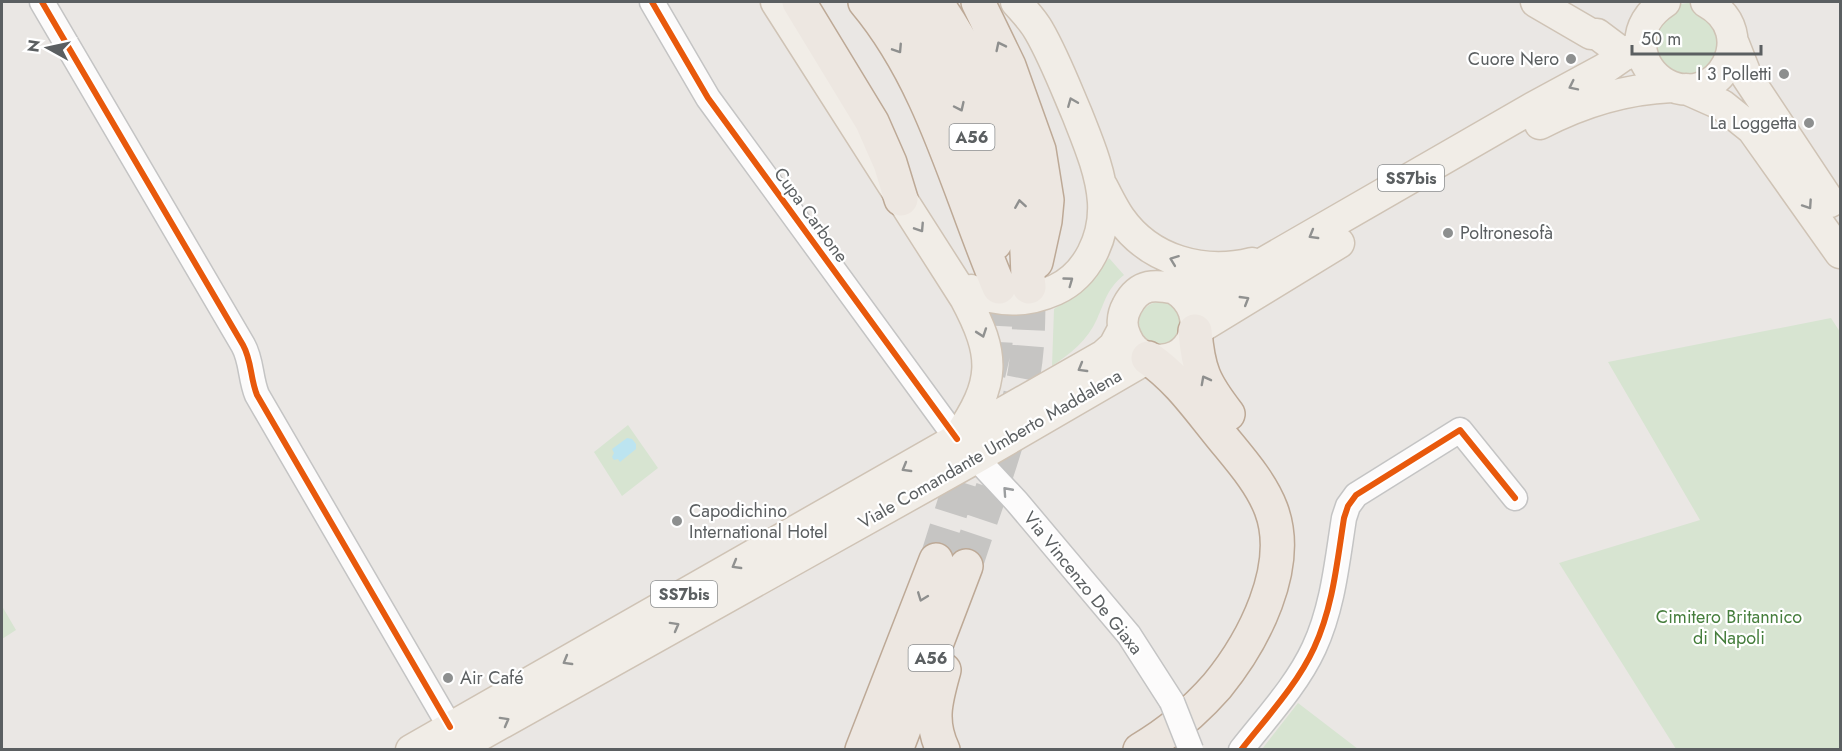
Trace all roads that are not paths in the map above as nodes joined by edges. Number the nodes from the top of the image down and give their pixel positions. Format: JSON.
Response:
{"nodes":[{"id":1,"x":42,"y":2,"type":"edge"},
{"id":2,"x":652,"y":2,"type":"edge"},
{"id":3,"x":776,"y":2,"type":"edge"},
{"id":4,"x":799,"y":2,"type":"edge"},
{"id":5,"x":865,"y":2,"type":"edge"},
{"id":6,"x":900,"y":2,"type":"edge"},
{"id":7,"x":936,"y":2,"type":"edge"},
{"id":8,"x":978,"y":2,"type":"edge"},
{"id":9,"x":1016,"y":2,"type":"edge"},
{"id":10,"x":1536,"y":2,"type":"edge"},
{"id":11,"x":1665,"y":2,"type":"edge"},
{"id":12,"x":1714,"y":4,"type":"edge"},
{"id":13,"x":1034,"y":15,"type":"edge"},
{"id":14,"x":1734,"y":44,"type":"junction"},
{"id":15,"x":1623,"y":56,"type":"junction"},
{"id":16,"x":1679,"y":88,"type":"junction"},
{"id":17,"x":1599,"y":99,"type":"junction"},
{"id":18,"x":1773,"y":158,"type":"junction"},
{"id":19,"x":1099,"y":181,"type":"junction"},
{"id":20,"x":901,"y":199,"type":"junction"},
{"id":21,"x":1103,"y":217,"type":"junction"},
{"id":22,"x":1840,"y":217,"type":"edge"},
{"id":23,"x":1840,"y":253,"type":"edge"},
{"id":24,"x":1273,"y":258,"type":"junction"},
{"id":25,"x":955,"y":282,"type":"junction"},
{"id":26,"x":1019,"y":286,"type":"junction"},
{"id":27,"x":1170,"y":287,"type":"junction"},
{"id":28,"x":1123,"y":329,"type":"junction"},
{"id":29,"x":1195,"y":331,"type":"junction"},
{"id":30,"x":1148,"y":358,"type":"junction"},
{"id":31,"x":966,"y":449,"type":"junction"},
{"id":32,"x":1515,"y":498,"type":"dead end"},
{"id":33,"x":951,"y":563,"type":"junction"},
{"id":34,"x":908,"y":634,"type":"junction"},
{"id":35,"x":452,"y":738,"type":"edge"},
{"id":36,"x":411,"y":750,"type":"edge"},
{"id":37,"x":842,"y":750,"type":"edge"},
{"id":38,"x":862,"y":750,"type":"edge"},
{"id":39,"x":896,"y":750,"type":"edge"},
{"id":40,"x":943,"y":750,"type":"edge"},
{"id":41,"x":1140,"y":750,"type":"edge"},
{"id":42,"x":1180,"y":750,"type":"edge"},
{"id":43,"x":1191,"y":750,"type":"edge"},
{"id":44,"x":1241,"y":750,"type":"edge"}],
"edges":[{"from":1,"to":35,"type":"street"},
{"from":2,"to":31,"type":"street","name":"Cupa Carbone"},
{"from":3,"to":20,"type":"main road"},
{"from":4,"to":20,"type":"highway"},
{"from":5,"to":26,"type":"highway","one_way":true},
{"from":6,"to":26,"type":"highway","number":"A56","one_way":true},
{"from":26,"to":7,"type":"highway","number":"A56","one_way":true},
{"from":26,"to":8,"type":"highway","one_way":true},
{"from":9,"to":13,"type":"main road"},
{"from":10,"to":15,"type":"main road"},
{"from":11,"to":15,"type":"main road"},
{"from":12,"to":14,"type":"main road"},
{"from":19,"to":13,"type":"main road","one_way":true},
{"from":14,"to":16,"type":"main road"},
{"from":14,"to":22,"type":"main road"},
{"from":15,"to":16,"type":"main road"},
{"from":15,"to":24,"type":"main road","name":"Viale Comandante Umberto Maddalena","number":"SS7bis","one_way":true},
{"from":16,"to":17,"type":"main road","name":"Viale Comandante Umberto Maddalena"},
{"from":16,"to":18,"type":"main road"},
{"from":17,"to":18,"type":"main road"},
{"from":29,"to":17,"type":"main road","name":"Viale Comandante Umberto Maddalena","number":"SS7bis","one_way":true},
{"from":18,"to":23,"type":"main road","one_way":true},
{"from":19,"to":21,"type":"main road"},
{"from":24,"to":19,"type":"main road","one_way":true},
{"from":20,"to":25,"type":"main road","one_way":true},
{"from":25,"to":21,"type":"main road","one_way":true},
{"from":21,"to":27,"type":"main road"},
{"from":24,"to":27,"type":"main road","name":"Viale Comandante Umberto Maddalena","number":"SS7bis"},
{"from":25,"to":31,"type":"main road","one_way":true},
{"from":27,"to":28,"type":"main road","name":"Viale Comandante Umberto Maddalena","number":"SS7bis"},
{"from":27,"to":29,"type":"main road"},
{"from":28,"to":30,"type":"main road","name":"Viale Comandante Umberto Maddalena"},
{"from":28,"to":31,"type":"main road","name":"Viale Comandante Umberto Maddalena","number":"SS7bis","one_way":true},
{"from":29,"to":30,"type":"main road","name":"Viale Comandante Umberto Maddalena","number":"SS7bis"},
{"from":42,"to":29,"type":"highway","one_way":true},
{"from":30,"to":31,"type":"main road","name":"Viale Comandante Umberto Maddalena","number":"SS7bis"},
{"from":30,"to":41,"type":"highway"},
{"from":31,"to":35,"type":"main road","name":"Viale Comandante Umberto Maddalena","number":"SS7bis"},
{"from":43,"to":31,"type":"street","name":"Via Vincenzo De Giaxa","one_way":true,"bridge":true},
{"from":32,"to":44,"type":"street"},
{"from":33,"to":34,"type":"highway","number":"A56","one_way":true},
{"from":33,"to":39,"type":"highway","number":"A56"},
{"from":33,"to":40,"type":"highway"},
{"from":34,"to":37,"type":"highway"},
{"from":34,"to":38,"type":"highway","number":"A56"},
{"from":35,"to":36,"type":"main road","name":"Viale Comandante Umberto Maddalena","number":"SS7bis"}]}
